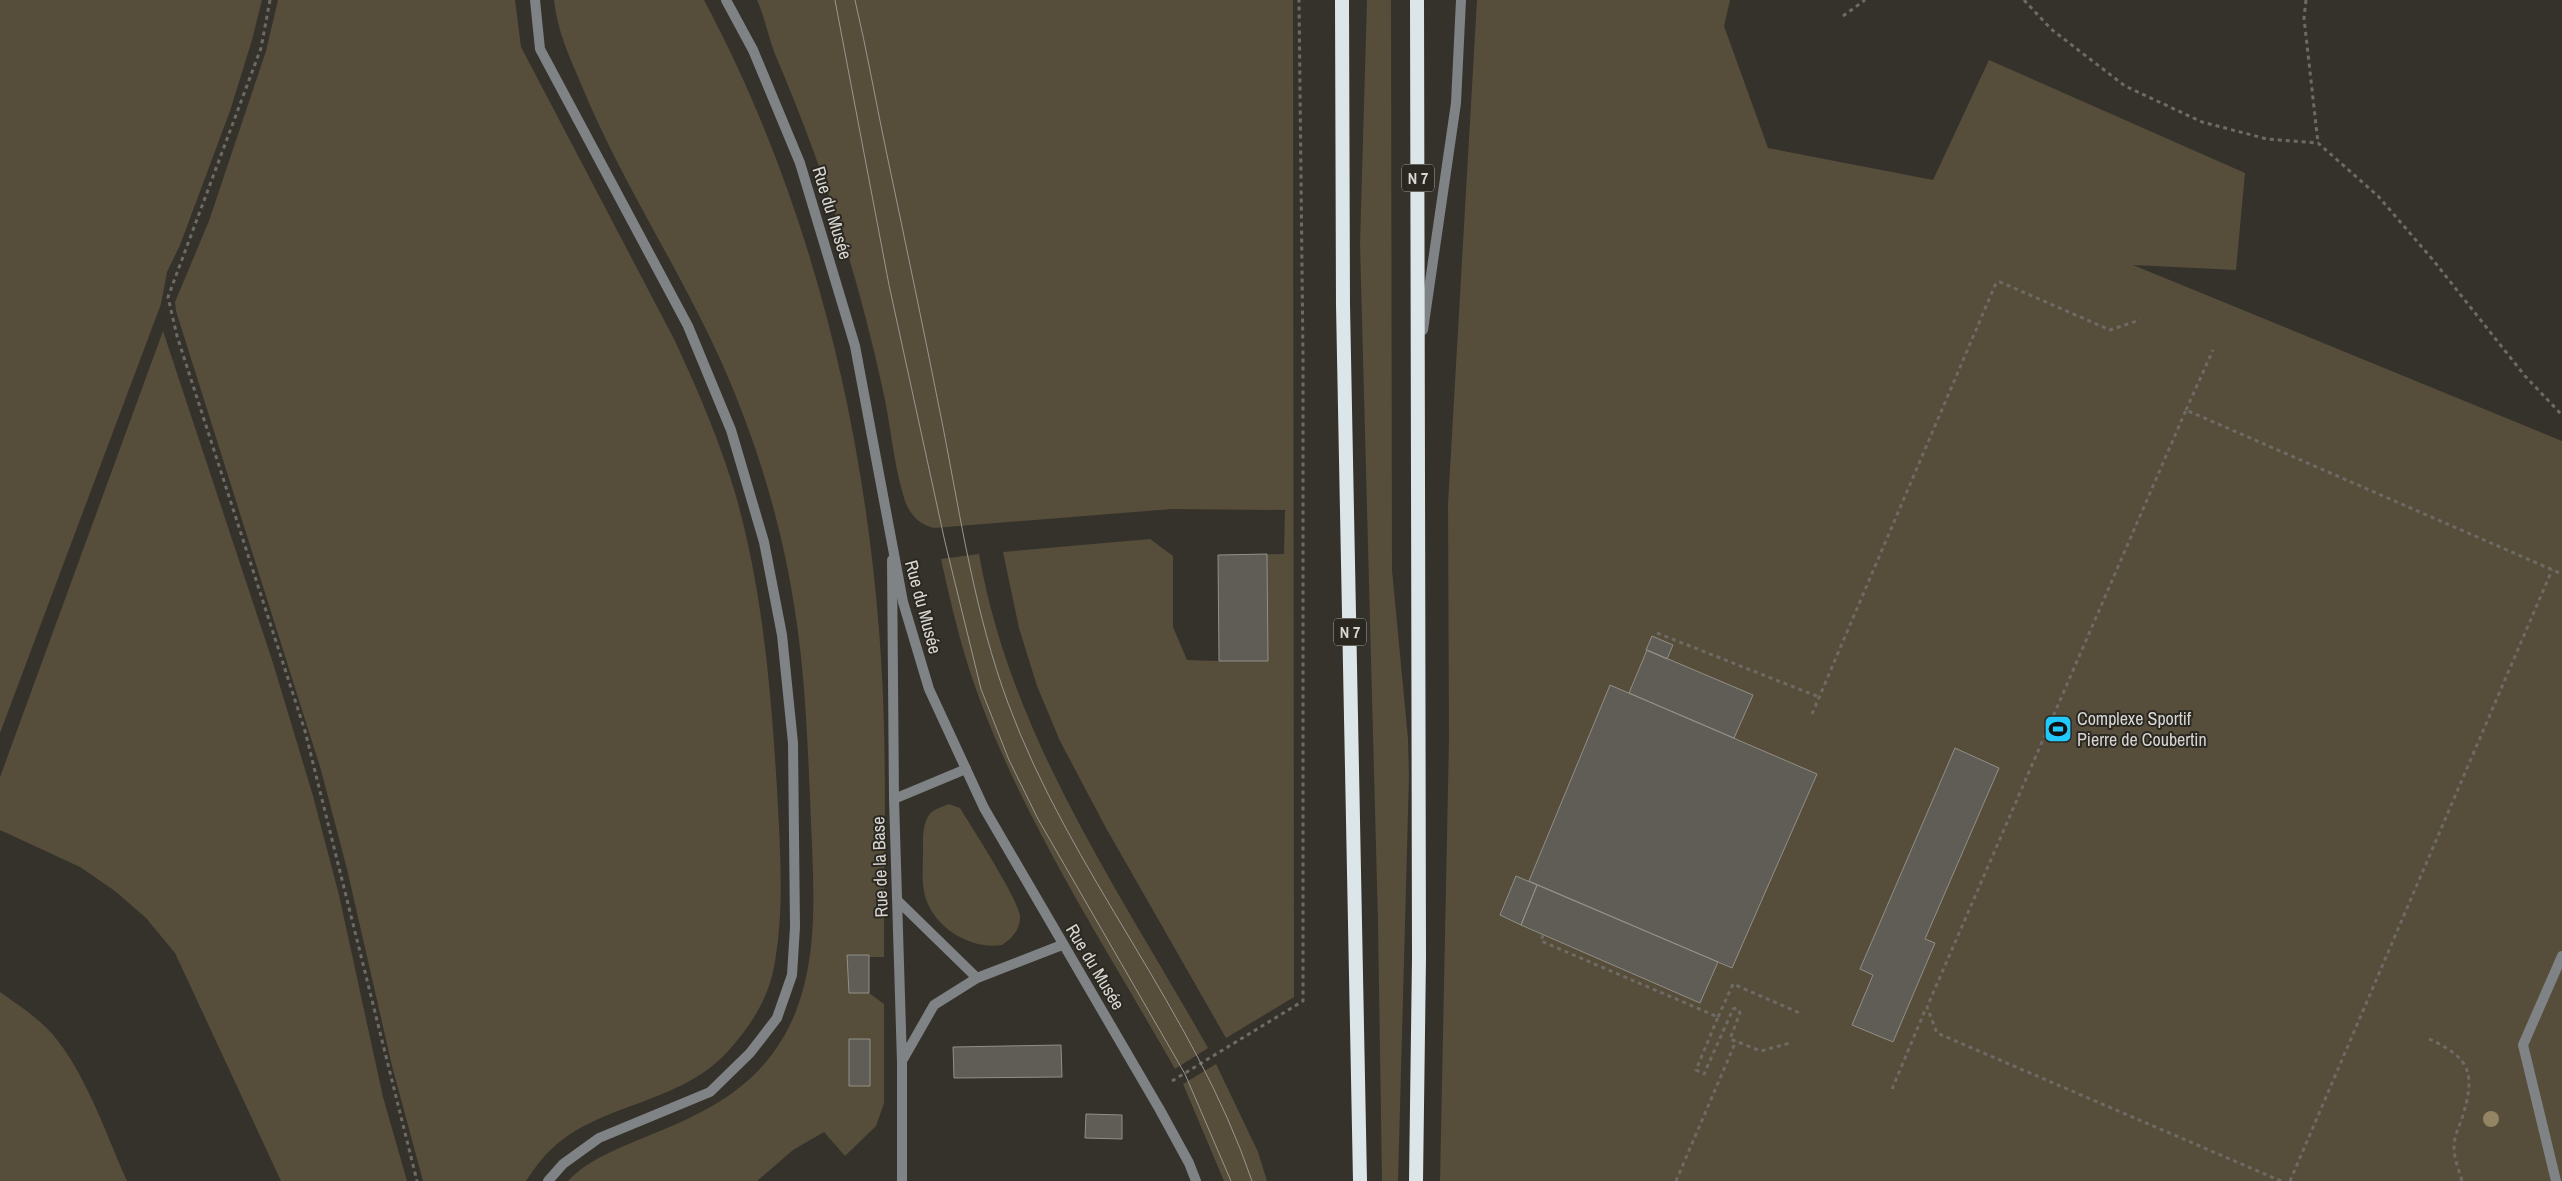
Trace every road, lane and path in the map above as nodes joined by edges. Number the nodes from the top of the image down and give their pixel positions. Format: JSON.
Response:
{"nodes":[{"id":1,"x":270,"y":0,"type":"edge"},
{"id":2,"x":534,"y":0,"type":"edge"},
{"id":3,"x":726,"y":0,"type":"edge"},
{"id":4,"x":1299,"y":0,"type":"edge"},
{"id":5,"x":1342,"y":0,"type":"edge"},
{"id":6,"x":1417,"y":0,"type":"edge"},
{"id":7,"x":1461,"y":0,"type":"edge"},
{"id":8,"x":1865,"y":0,"type":"edge"},
{"id":9,"x":2024,"y":0,"type":"edge"},
{"id":10,"x":2306,"y":0,"type":"edge"},
{"id":11,"x":1843,"y":16,"type":"dead end"},
{"id":12,"x":2318,"y":143,"type":"junction"},
{"id":13,"x":2140,"y":320,"type":"dead end"},
{"id":14,"x":2213,"y":350,"type":"dead end"},
{"id":15,"x":1419,"y":356,"type":"junction"},
{"id":16,"x":2186,"y":410,"type":"junction"},
{"id":17,"x":2562,"y":415,"type":"edge"},
{"id":18,"x":892,"y":553,"type":"junction"},
{"id":19,"x":2552,"y":570,"type":"junction"},
{"id":20,"x":2562,"y":574,"type":"edge"},
{"id":21,"x":1657,"y":633,"type":"dead end"},
{"id":22,"x":1819,"y":696,"type":"junction"},
{"id":23,"x":1812,"y":714,"type":"dead end"},
{"id":24,"x":966,"y":769,"type":"junction"},
{"id":25,"x":894,"y":799,"type":"junction"},
{"id":26,"x":897,"y":900,"type":"junction"},
{"id":27,"x":1543,"y":935,"type":"dead end"},
{"id":28,"x":1062,"y":945,"type":"junction"},
{"id":29,"x":2562,"y":956,"type":"edge"},
{"id":30,"x":977,"y":978,"type":"junction"},
{"id":31,"x":1927,"y":1007,"type":"junction"},
{"id":32,"x":1802,"y":1014,"type":"dead end"},
{"id":33,"x":1718,"y":1016,"type":"junction"},
{"id":34,"x":2429,"y":1039,"type":"dead end"},
{"id":35,"x":1736,"y":1042,"type":"junction"},
{"id":36,"x":1790,"y":1043,"type":"dead end"},
{"id":37,"x":902,"y":1062,"type":"junction"},
{"id":38,"x":1892,"y":1089,"type":"dead end"},
{"id":39,"x":1160,"y":1110,"type":"junction"},
{"id":40,"x":417,"y":1181,"type":"edge"},
{"id":41,"x":548,"y":1181,"type":"edge"},
{"id":42,"x":902,"y":1181,"type":"edge"},
{"id":43,"x":1196,"y":1181,"type":"edge"},
{"id":44,"x":1360,"y":1181,"type":"edge"},
{"id":45,"x":1416,"y":1181,"type":"edge"},
{"id":46,"x":1676,"y":1181,"type":"edge"},
{"id":47,"x":2281,"y":1181,"type":"edge"},
{"id":48,"x":2290,"y":1181,"type":"edge"},
{"id":49,"x":2462,"y":1181,"type":"edge"},
{"id":50,"x":2556,"y":1181,"type":"edge"}],
"edges":[{"from":1,"to":40,"type":"path"},
{"from":2,"to":41,"type":"street"},
{"from":3,"to":18,"type":"street","name":"Rue du Musée"},
{"from":4,"to":39,"type":"path"},
{"from":5,"to":44,"type":"highway","number":"N 7"},
{"from":6,"to":15,"type":"highway","number":"N 7"},
{"from":7,"to":15,"type":"street"},
{"from":8,"to":11,"type":"path"},
{"from":9,"to":12,"type":"path"},
{"from":10,"to":12,"type":"path"},
{"from":12,"to":17,"type":"path"},
{"from":13,"to":22,"type":"path"},
{"from":14,"to":16,"type":"path"},
{"from":15,"to":45,"type":"highway","number":"N 7"},
{"from":16,"to":19,"type":"path"},
{"from":16,"to":31,"type":"path"},
{"from":18,"to":24,"type":"street","name":"Rue du Musée"},
{"from":18,"to":25,"type":"street","name":"Rue de la Base"},
{"from":19,"to":20,"type":"path"},
{"from":19,"to":48,"type":"path"},
{"from":21,"to":22,"type":"path"},
{"from":22,"to":23,"type":"path"},
{"from":24,"to":25,"type":"street"},
{"from":24,"to":28,"type":"street","name":"Rue du Musée"},
{"from":25,"to":26,"type":"street","name":"Rue de la Base"},
{"from":26,"to":30,"type":"street"},
{"from":26,"to":37,"type":"street","name":"Rue de la Base"},
{"from":27,"to":33,"type":"path"},
{"from":28,"to":30,"type":"street"},
{"from":28,"to":39,"type":"street","name":"Rue du Musée"},
{"from":29,"to":50,"type":"street"},
{"from":30,"to":37,"type":"street"},
{"from":31,"to":38,"type":"path"},
{"from":31,"to":47,"type":"path"},
{"from":32,"to":33,"type":"path"},
{"from":33,"to":35,"type":"path"},
{"from":34,"to":49,"type":"path"},
{"from":35,"to":36,"type":"path"},
{"from":35,"to":46,"type":"path"},
{"from":37,"to":42,"type":"street","name":"Rue de la Base"},
{"from":39,"to":43,"type":"street","name":"Rue du Musée"}]}
